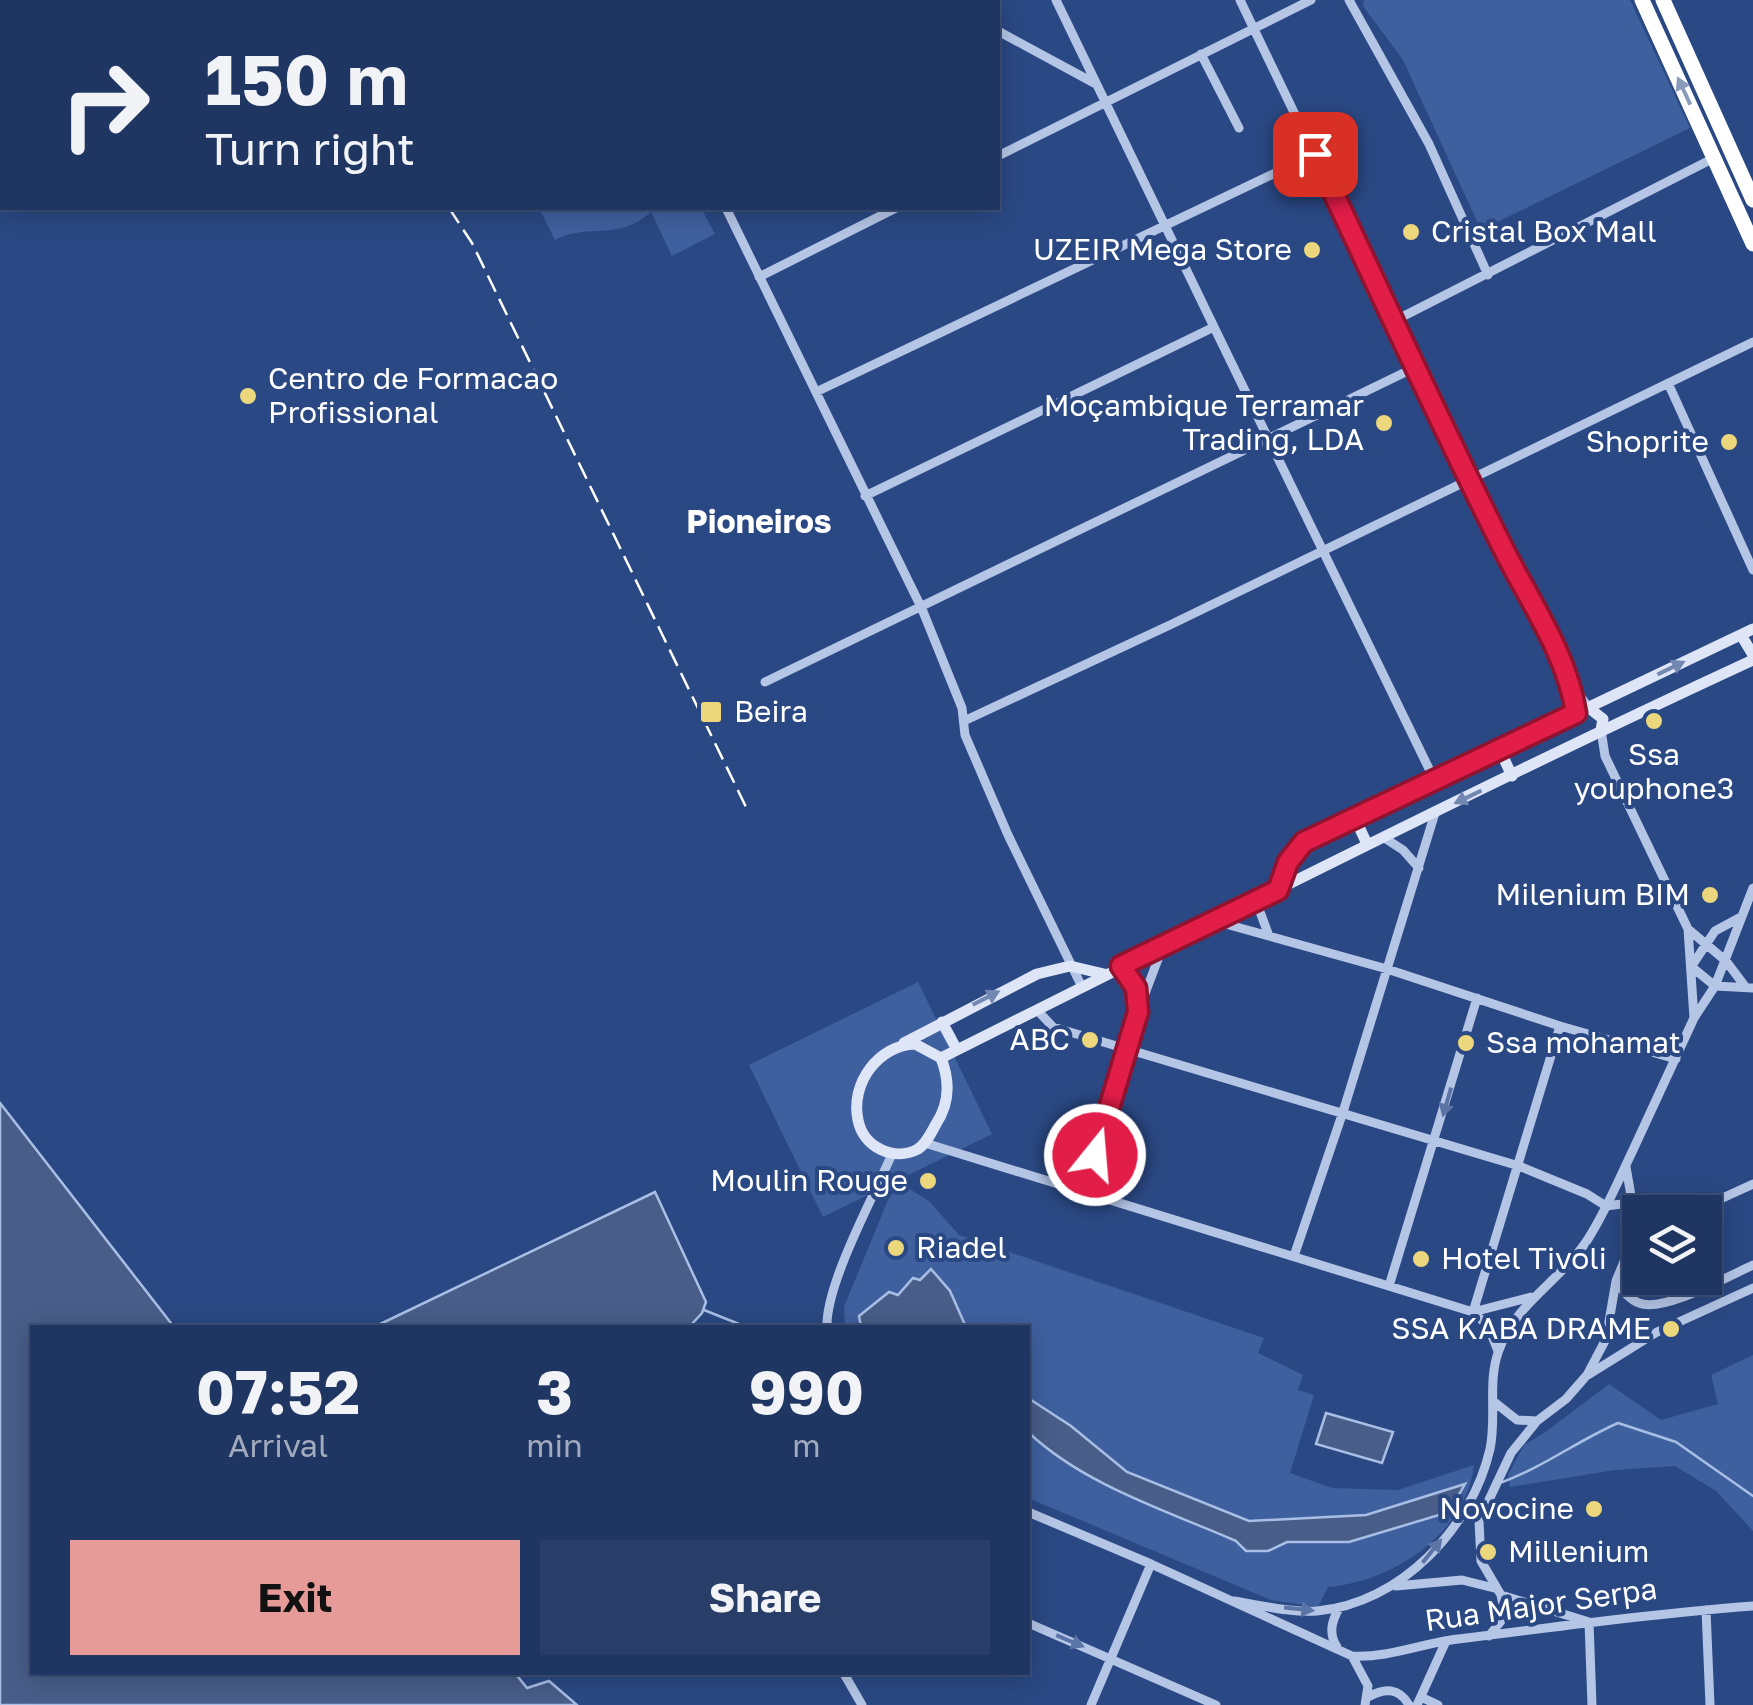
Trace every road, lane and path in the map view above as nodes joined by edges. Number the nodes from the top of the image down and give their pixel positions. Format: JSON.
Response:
{"nodes":[{"id":1,"x":1056,"y":0,"type":"edge"},
{"id":2,"x":1240,"y":0,"type":"edge"},
{"id":3,"x":1311,"y":0,"type":"edge"},
{"id":4,"x":1349,"y":0,"type":"edge"},
{"id":5,"x":1642,"y":0,"type":"edge"},
{"id":6,"x":1663,"y":0,"type":"edge"},
{"id":7,"x":1253,"y":28,"type":"junction"},
{"id":8,"x":1000,"y":32,"type":"edge"},
{"id":9,"x":1200,"y":54,"type":"junction"},
{"id":10,"x":1097,"y":84,"type":"junction"},
{"id":11,"x":1105,"y":102,"type":"junction"},
{"id":12,"x":1238,"y":128,"type":"dead end"},
{"id":13,"x":1723,"y":134,"type":"junction"},
{"id":14,"x":1711,"y":151,"type":"junction"},
{"id":15,"x":1315,"y":154,"type":"junction"},
{"id":16,"x":1000,"y":155,"type":"edge"},
{"id":17,"x":1740,"y":172,"type":"junction"},
{"id":18,"x":1724,"y":180,"type":"junction"},
{"id":19,"x":1753,"y":200,"type":"edge"},
{"id":20,"x":727,"y":210,"type":"edge"},
{"id":21,"x":892,"y":210,"type":"edge"},
{"id":22,"x":1165,"y":227,"type":"junction"},
{"id":23,"x":1753,"y":244,"type":"edge"},
{"id":24,"x":1488,"y":275,"type":"junction"},
{"id":25,"x":759,"y":277,"type":"junction"},
{"id":26,"x":1394,"y":321,"type":"junction"},
{"id":27,"x":1214,"y":327,"type":"junction"},
{"id":28,"x":1753,"y":342,"type":"edge"},
{"id":29,"x":1416,"y":367,"type":"junction"},
{"id":30,"x":1668,"y":384,"type":"junction"},
{"id":31,"x":816,"y":392,"type":"junction"},
{"id":32,"x":1267,"y":438,"type":"junction"},
{"id":33,"x":1471,"y":478,"type":"junction"},
{"id":34,"x":865,"y":496,"type":"junction"},
{"id":35,"x":1322,"y":550,"type":"junction"},
{"id":36,"x":1753,"y":570,"type":"edge"},
{"id":37,"x":922,"y":609,"type":"junction"},
{"id":38,"x":1747,"y":632,"type":"edge"},
{"id":39,"x":1753,"y":658,"type":"edge"},
{"id":40,"x":765,"y":682,"type":"dead end"},
{"id":41,"x":1572,"y":686,"type":"junction"},
{"id":42,"x":1589,"y":708,"type":"junction"},
{"id":43,"x":1576,"y":713,"type":"junction"},
{"id":44,"x":964,"y":721,"type":"junction"},
{"id":45,"x":1601,"y":730,"type":"junction"},
{"id":46,"x":1587,"y":738,"type":"junction"},
{"id":47,"x":1499,"y":748,"type":"junction"},
{"id":48,"x":1605,"y":756,"type":"junction"},
{"id":49,"x":1512,"y":776,"type":"junction"},
{"id":50,"x":1434,"y":779,"type":"junction"},
{"id":51,"x":1435,"y":812,"type":"junction"},
{"id":52,"x":1355,"y":818,"type":"junction"},
{"id":53,"x":1383,"y":836,"type":"junction"},
{"id":54,"x":1367,"y":844,"type":"junction"},
{"id":55,"x":1419,"y":868,"type":"junction"},
{"id":56,"x":1753,"y":888,"type":"edge"},
{"id":57,"x":1278,"y":890,"type":"junction"},
{"id":58,"x":1256,"y":901,"type":"junction"},
{"id":59,"x":1739,"y":918,"type":"junction"},
{"id":60,"x":1215,"y":921,"type":"junction"},
{"id":61,"x":1688,"y":929,"type":"junction"},
{"id":62,"x":1269,"y":936,"type":"junction"},
{"id":63,"x":1704,"y":943,"type":"junction"},
{"id":64,"x":1164,"y":944,"type":"junction"},
{"id":65,"x":1726,"y":961,"type":"junction"},
{"id":66,"x":1070,"y":966,"type":"junction"},
{"id":67,"x":1121,"y":966,"type":"junction"},
{"id":68,"x":1692,"y":966,"type":"junction"},
{"id":69,"x":1387,"y":969,"type":"junction"},
{"id":70,"x":1104,"y":974,"type":"junction"},
{"id":71,"x":1715,"y":986,"type":"junction"},
{"id":72,"x":1082,"y":987,"type":"junction"},
{"id":73,"x":1749,"y":987,"type":"edge"},
{"id":74,"x":1478,"y":998,"type":"junction"},
{"id":75,"x":1036,"y":1010,"type":"junction"},
{"id":76,"x":1138,"y":1012,"type":"junction"},
{"id":77,"x":1694,"y":1018,"type":"junction"},
{"id":78,"x":942,"y":1022,"type":"junction"},
{"id":79,"x":1560,"y":1026,"type":"junction"},
{"id":80,"x":900,"y":1045,"type":"junction"},
{"id":81,"x":1128,"y":1048,"type":"junction"},
{"id":82,"x":957,"y":1050,"type":"junction"},
{"id":83,"x":941,"y":1058,"type":"junction"},
{"id":84,"x":1676,"y":1058,"type":"junction"},
{"id":85,"x":1343,"y":1112,"type":"junction"},
{"id":86,"x":1436,"y":1139,"type":"junction"},
{"id":87,"x":924,"y":1143,"type":"junction"},
{"id":88,"x":892,"y":1154,"type":"junction"},
{"id":89,"x":1626,"y":1164,"type":"junction"},
{"id":90,"x":1519,"y":1166,"type":"junction"},
{"id":91,"x":1753,"y":1184,"type":"edge"},
{"id":92,"x":1084,"y":1191,"type":"junction"},
{"id":93,"x":1631,"y":1195,"type":"edge"},
{"id":94,"x":1722,"y":1198,"type":"edge"},
{"id":95,"x":1622,"y":1204,"type":"edge"},
{"id":96,"x":1606,"y":1206,"type":"junction"},
{"id":97,"x":1294,"y":1256,"type":"junction"},
{"id":98,"x":1753,"y":1265,"type":"edge"},
{"id":99,"x":1622,"y":1268,"type":"edge"},
{"id":100,"x":1616,"y":1280,"type":"junction"},
{"id":101,"x":1388,"y":1286,"type":"junction"},
{"id":102,"x":1753,"y":1288,"type":"edge"},
{"id":103,"x":1532,"y":1297,"type":"junction"},
{"id":104,"x":1473,"y":1312,"type":"junction"},
{"id":105,"x":827,"y":1325,"type":"edge"},
{"id":106,"x":1498,"y":1351,"type":"junction"},
{"id":107,"x":1587,"y":1376,"type":"junction"},
{"id":108,"x":1493,"y":1401,"type":"junction"},
{"id":109,"x":1537,"y":1421,"type":"junction"},
{"id":110,"x":1030,"y":1513,"type":"edge"},
{"id":111,"x":1151,"y":1564,"type":"junction"},
{"id":112,"x":1393,"y":1586,"type":"junction"},
{"id":113,"x":1497,"y":1592,"type":"junction"},
{"id":114,"x":1234,"y":1601,"type":"junction"},
{"id":115,"x":1753,"y":1606,"type":"edge"},
{"id":116,"x":1339,"y":1608,"type":"junction"},
{"id":117,"x":1706,"y":1610,"type":"junction"},
{"id":118,"x":1590,"y":1622,"type":"junction"},
{"id":119,"x":1030,"y":1623,"type":"edge"},
{"id":120,"x":1488,"y":1636,"type":"junction"},
{"id":121,"x":1446,"y":1641,"type":"junction"},
{"id":122,"x":1338,"y":1649,"type":"junction"},
{"id":123,"x":1352,"y":1656,"type":"junction"},
{"id":124,"x":1113,"y":1659,"type":"junction"},
{"id":125,"x":845,"y":1675,"type":"edge"},
{"id":126,"x":1366,"y":1701,"type":"edge"},
{"id":127,"x":1419,"y":1701,"type":"edge"},
{"id":128,"x":862,"y":1705,"type":"edge"},
{"id":129,"x":1091,"y":1705,"type":"edge"},
{"id":130,"x":1216,"y":1705,"type":"edge"},
{"id":131,"x":1409,"y":1705,"type":"edge"},
{"id":132,"x":1438,"y":1705,"type":"edge"},
{"id":133,"x":1592,"y":1705,"type":"edge"},
{"id":134,"x":1710,"y":1705,"type":"edge"}],
"edges":[{"from":1,"to":10,"type":"street"},
{"from":2,"to":7,"type":"street"},
{"from":3,"to":7,"type":"street"},
{"from":4,"to":24,"type":"street"},
{"from":14,"to":5,"type":"highway","one_way":true},
{"from":6,"to":13,"type":"highway"},
{"from":7,"to":9,"type":"street"},
{"from":7,"to":15,"type":"street"},
{"from":8,"to":10,"type":"street"},
{"from":9,"to":11,"type":"street"},
{"from":9,"to":12,"type":"street"},
{"from":10,"to":11,"type":"street"},
{"from":11,"to":16,"type":"street"},
{"from":11,"to":22,"type":"street"},
{"from":13,"to":14,"type":"highway"},
{"from":13,"to":17,"type":"highway"},
{"from":14,"to":18,"type":"highway"},
{"from":14,"to":24,"type":"street"},
{"from":15,"to":22,"type":"street"},
{"from":15,"to":26,"type":"street"},
{"from":17,"to":18,"type":"highway"},
{"from":17,"to":19,"type":"highway"},
{"from":18,"to":23,"type":"highway"},
{"from":20,"to":25,"type":"street"},
{"from":21,"to":25,"type":"street"},
{"from":22,"to":27,"type":"street"},
{"from":22,"to":31,"type":"street"},
{"from":24,"to":26,"type":"street"},
{"from":25,"to":31,"type":"street"},
{"from":26,"to":29,"type":"street"},
{"from":27,"to":32,"type":"street"},
{"from":27,"to":34,"type":"street"},
{"from":28,"to":30,"type":"street"},
{"from":29,"to":32,"type":"street"},
{"from":29,"to":33,"type":"street"},
{"from":30,"to":33,"type":"street"},
{"from":30,"to":36,"type":"street"},
{"from":31,"to":34,"type":"street"},
{"from":32,"to":35,"type":"street"},
{"from":32,"to":37,"type":"street"},
{"from":33,"to":35,"type":"street"},
{"from":33,"to":41,"type":"street"},
{"from":34,"to":37,"type":"street"},
{"from":35,"to":44,"type":"street"},
{"from":35,"to":50,"type":"street"},
{"from":37,"to":40,"type":"street"},
{"from":37,"to":44,"type":"street"},
{"from":38,"to":39,"type":"street"},
{"from":42,"to":38,"type":"street","one_way":true},
{"from":39,"to":45,"type":"street"},
{"from":41,"to":42,"type":"street"},
{"from":41,"to":43,"type":"street"},
{"from":42,"to":43,"type":"street"},
{"from":42,"to":45,"type":"street"},
{"from":43,"to":46,"type":"street"},
{"from":43,"to":47,"type":"street"},
{"from":44,"to":66,"type":"street"},
{"from":45,"to":46,"type":"street"},
{"from":45,"to":48,"type":"street"},
{"from":46,"to":48,"type":"street"},
{"from":46,"to":49,"type":"street"},
{"from":47,"to":49,"type":"street"},
{"from":47,"to":50,"type":"street"},
{"from":48,"to":61,"type":"street"},
{"from":49,"to":51,"type":"street","one_way":true},
{"from":50,"to":52,"type":"street"},
{"from":51,"to":53,"type":"street"},
{"from":51,"to":55,"type":"street"},
{"from":52,"to":54,"type":"street"},
{"from":52,"to":57,"type":"street"},
{"from":53,"to":54,"type":"street"},
{"from":53,"to":55,"type":"street"},
{"from":54,"to":57,"type":"street"},
{"from":55,"to":69,"type":"street"},
{"from":56,"to":59,"type":"street"},
{"from":57,"to":58,"type":"street"},
{"from":58,"to":60,"type":"street"},
{"from":58,"to":62,"type":"street"},
{"from":59,"to":63,"type":"street"},
{"from":59,"to":65,"type":"street"},
{"from":60,"to":62,"type":"street"},
{"from":60,"to":64,"type":"street"},
{"from":61,"to":63,"type":"street"},
{"from":61,"to":68,"type":"street"},
{"from":62,"to":69,"type":"street"},
{"from":63,"to":65,"type":"street"},
{"from":63,"to":68,"type":"street"},
{"from":64,"to":67,"type":"street"},
{"from":64,"to":76,"type":"street"},
{"from":65,"to":71,"type":"street"},
{"from":65,"to":73,"type":"street"},
{"from":66,"to":70,"type":"street"},
{"from":66,"to":72,"type":"street"},
{"from":78,"to":66,"type":"street","one_way":true},
{"from":67,"to":70,"type":"street"},
{"from":67,"to":76,"type":"street"},
{"from":68,"to":71,"type":"street"},
{"from":68,"to":77,"type":"street"},
{"from":69,"to":74,"type":"street"},
{"from":69,"to":85,"type":"street"},
{"from":70,"to":72,"type":"street"},
{"from":71,"to":73,"type":"street"},
{"from":71,"to":77,"type":"street"},
{"from":72,"to":75,"type":"street"},
{"from":74,"to":79,"type":"street"},
{"from":74,"to":86,"type":"street","one_way":true},
{"from":75,"to":81,"type":"street"},
{"from":75,"to":82,"type":"street"},
{"from":76,"to":81,"type":"street"},
{"from":77,"to":84,"type":"street"},
{"from":78,"to":80,"type":"street"},
{"from":78,"to":82,"type":"street"},
{"from":79,"to":84,"type":"street"},
{"from":79,"to":90,"type":"street"},
{"from":80,"to":83,"type":"street"},
{"from":80,"to":88,"type":"street"},
{"from":81,"to":85,"type":"street"},
{"from":81,"to":92,"type":"street"},
{"from":82,"to":83,"type":"street"},
{"from":83,"to":87,"type":"street"},
{"from":84,"to":89,"type":"street"},
{"from":85,"to":86,"type":"street"},
{"from":85,"to":97,"type":"street"},
{"from":86,"to":90,"type":"street"},
{"from":86,"to":101,"type":"street"},
{"from":87,"to":88,"type":"street"},
{"from":87,"to":92,"type":"street"},
{"from":88,"to":105,"type":"street"},
{"from":89,"to":93,"type":"street"},
{"from":89,"to":96,"type":"street"},
{"from":90,"to":96,"type":"street"},
{"from":90,"to":104,"type":"street"},
{"from":91,"to":94,"type":"street"},
{"from":92,"to":97,"type":"street"},
{"from":95,"to":96,"type":"street"},
{"from":96,"to":103,"type":"street"},
{"from":97,"to":101,"type":"street"},
{"from":98,"to":100,"type":"street"},
{"from":99,"to":100,"type":"street"},
{"from":100,"to":107,"type":"street"},
{"from":101,"to":104,"type":"street"},
{"from":102,"to":107,"type":"street"},
{"from":103,"to":104,"type":"street"},
{"from":103,"to":106,"type":"street"},
{"from":104,"to":106,"type":"street"},
{"from":106,"to":108,"type":"street"},
{"from":107,"to":109,"type":"street"},
{"from":108,"to":109,"type":"street"},
{"from":112,"to":108,"type":"street","one_way":true},
{"from":109,"to":113,"type":"street"},
{"from":110,"to":111,"type":"street"},
{"from":111,"to":114,"type":"street"},
{"from":111,"to":124,"type":"street"},
{"from":112,"to":113,"type":"street"},
{"from":112,"to":116,"type":"street"},
{"from":113,"to":118,"type":"street"},
{"from":113,"to":120,"type":"street"},
{"from":114,"to":116,"type":"street","one_way":true},
{"from":114,"to":122,"type":"street"},
{"from":115,"to":117,"type":"street","name":"Rua Major Serpa"},
{"from":116,"to":122,"type":"street"},
{"from":117,"to":118,"type":"street","name":"Rua Major Serpa"},
{"from":117,"to":134,"type":"street"},
{"from":118,"to":120,"type":"street","name":"Rua Major Serpa"},
{"from":118,"to":133,"type":"street"},
{"from":119,"to":124,"type":"street","one_way":true},
{"from":120,"to":121,"type":"street","name":"Rua Major Serpa"},
{"from":121,"to":123,"type":"street","name":"Rua Major Serpa"},
{"from":121,"to":127,"type":"street"},
{"from":122,"to":123,"type":"street"},
{"from":123,"to":126,"type":"street"},
{"from":124,"to":129,"type":"street"},
{"from":124,"to":130,"type":"street"},
{"from":125,"to":128,"type":"street"},
{"from":126,"to":131,"type":"street"},
{"from":127,"to":132,"type":"street"}]}
